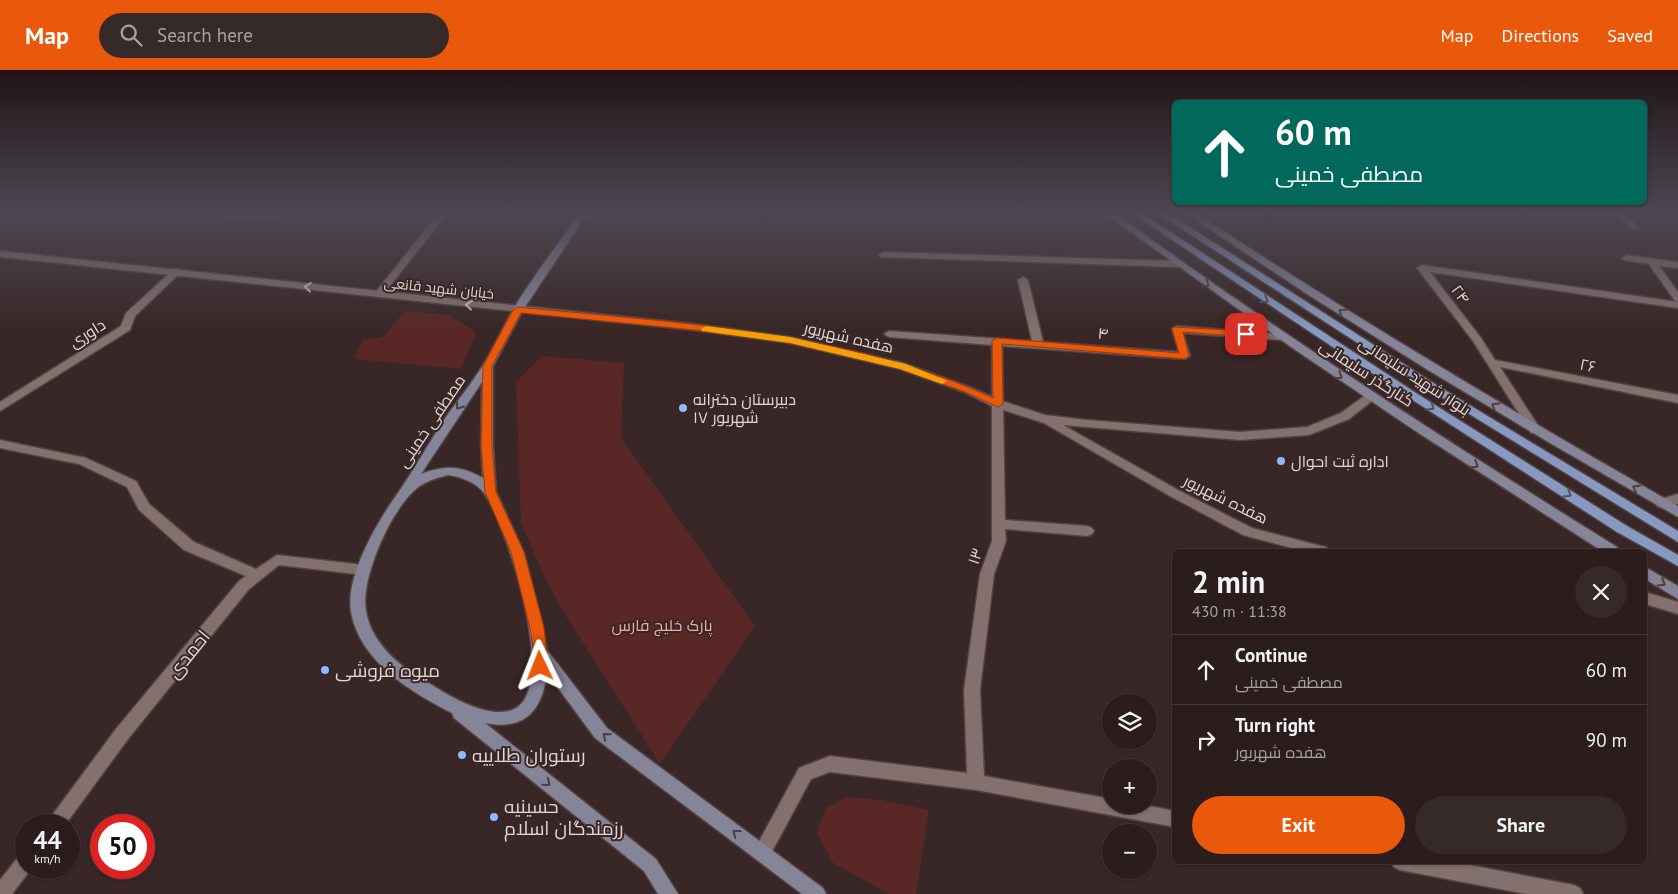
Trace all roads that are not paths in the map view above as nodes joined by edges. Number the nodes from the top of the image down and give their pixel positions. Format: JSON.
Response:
{"nodes":[{"id":1,"x":412,"y":252,"type":"edge"},
{"id":2,"x":557,"y":252,"type":"edge"},
{"id":3,"x":1162,"y":252,"type":"edge"},
{"id":4,"x":1195,"y":252,"type":"edge"},
{"id":5,"x":1223,"y":252,"type":"edge"},
{"id":6,"x":1249,"y":252,"type":"edge"},
{"id":7,"x":0,"y":254,"type":"edge"},
{"id":8,"x":884,"y":255,"type":"dead end"},
{"id":9,"x":1627,"y":258,"type":"dead end"},
{"id":10,"x":1652,"y":262,"type":"junction"},
{"id":11,"x":1178,"y":264,"type":"junction"},
{"id":12,"x":1678,"y":265,"type":"edge"},
{"id":13,"x":176,"y":272,"type":"junction"},
{"id":14,"x":1023,"y":280,"type":"dead end"},
{"id":15,"x":378,"y":295,"type":"junction"},
{"id":16,"x":1678,"y":299,"type":"edge"},
{"id":17,"x":1678,"y":305,"type":"edge"},
{"id":18,"x":518,"y":310,"type":"junction"},
{"id":19,"x":888,"y":334,"type":"dead end"},
{"id":20,"x":1280,"y":337,"type":"junction"},
{"id":21,"x":997,"y":341,"type":"junction"},
{"id":22,"x":1038,"y":344,"type":"junction"},
{"id":23,"x":1491,"y":362,"type":"junction"},
{"id":24,"x":488,"y":366,"type":"junction"},
{"id":25,"x":1371,"y":397,"type":"junction"},
{"id":26,"x":1678,"y":400,"type":"edge"},
{"id":27,"x":998,"y":404,"type":"junction"},
{"id":28,"x":0,"y":407,"type":"edge"},
{"id":29,"x":1044,"y":419,"type":"junction"},
{"id":30,"x":1534,"y":430,"type":"junction"},
{"id":31,"x":0,"y":444,"type":"edge"},
{"id":32,"x":490,"y":492,"type":"junction"},
{"id":33,"x":402,"y":495,"type":"junction"},
{"id":34,"x":1678,"y":500,"type":"edge"},
{"id":35,"x":1662,"y":503,"type":"junction"},
{"id":36,"x":1678,"y":512,"type":"edge"},
{"id":37,"x":999,"y":524,"type":"junction"},
{"id":38,"x":1087,"y":531,"type":"dead end"},
{"id":39,"x":1678,"y":537,"type":"edge"},
{"id":40,"x":1598,"y":547,"type":"edge"},
{"id":41,"x":1313,"y":549,"type":"edge"},
{"id":42,"x":1678,"y":561,"type":"edge"},
{"id":43,"x":364,"y":570,"type":"junction"},
{"id":44,"x":1647,"y":573,"type":"edge"},
{"id":45,"x":257,"y":575,"type":"junction"},
{"id":46,"x":1678,"y":593,"type":"edge"},
{"id":47,"x":1647,"y":599,"type":"edge"},
{"id":48,"x":1678,"y":608,"type":"edge"},
{"id":49,"x":541,"y":653,"type":"junction"},
{"id":50,"x":454,"y":708,"type":"junction"},
{"id":51,"x":976,"y":782,"type":"junction"},
{"id":52,"x":62,"y":814,"type":"edge"},
{"id":53,"x":1172,"y":818,"type":"edge"},
{"id":54,"x":762,"y":853,"type":"junction"},
{"id":55,"x":1416,"y":864,"type":"edge"},
{"id":56,"x":15,"y":876,"type":"edge"},
{"id":57,"x":2,"y":894,"type":"edge"},
{"id":58,"x":669,"y":894,"type":"edge"},
{"id":59,"x":817,"y":894,"type":"edge"},
{"id":60,"x":1574,"y":894,"type":"edge"}],
"edges":[{"from":1,"to":15,"type":"street"},
{"from":2,"to":18,"type":"main road","name":"مصطفی خمینی"},
{"from":3,"to":11,"type":"main road","name":"کنارگذر سلیمانی"},
{"from":4,"to":42,"type":"main road","name":"بلوار شهید سلیمانی","one_way":true},
{"from":5,"to":39,"type":"main road","name":"بلوار شهید سلیمانی"},
{"from":30,"to":6,"type":"main road","one_way":true},
{"from":7,"to":13,"type":"street","name":"خیابان شهید قانعی"},
{"from":8,"to":11,"type":"street"},
{"from":9,"to":10,"type":"street"},
{"from":10,"to":12,"type":"street"},
{"from":10,"to":16,"type":"street"},
{"from":11,"to":20,"type":"main road","name":"کنارگذر سلیمانی","one_way":true},
{"from":15,"to":13,"type":"street","name":"خیابان شهید قانعی","one_way":true},
{"from":13,"to":28,"type":"street","name":"داوری"},
{"from":14,"to":22,"type":"street"},
{"from":18,"to":15,"type":"street","name":"خیابان شهید قانعی","one_way":true},
{"from":17,"to":23,"type":"street","name":"۲۴"},
{"from":18,"to":24,"type":"main road","name":"مصطفی خمینی"},
{"from":18,"to":27,"type":"street","name":"هفده شهریور"},
{"from":19,"to":21,"type":"street","name":"۴"},
{"from":20,"to":22,"type":"street","name":"۴"},
{"from":20,"to":25,"type":"main road","name":"کنارگذر سلیمانی","one_way":true},
{"from":21,"to":22,"type":"street","name":"۴"},
{"from":21,"to":27,"type":"street","name":"۱۳"},
{"from":23,"to":26,"type":"street","name":"۲۶"},
{"from":23,"to":30,"type":"street","name":"۲۴"},
{"from":24,"to":32,"type":"main road","name":"مصطفی خمینی"},
{"from":24,"to":33,"type":"main road","name":"مصطفی خمینی","one_way":true},
{"from":25,"to":29,"type":"street","name":"هفده شهریور"},
{"from":25,"to":40,"type":"main road","name":"کنارگذر سلیمانی","one_way":true},
{"from":27,"to":29,"type":"street","name":"هفده شهریور"},
{"from":27,"to":37,"type":"street","name":"۱۳"},
{"from":29,"to":41,"type":"street","name":"هفده شهریور"},
{"from":35,"to":30,"type":"main road","one_way":true},
{"from":31,"to":45,"type":"street"},
{"from":32,"to":33,"type":"main road"},
{"from":32,"to":49,"type":"main road"},
{"from":33,"to":43,"type":"main road","name":"مصطفی خمینی"},
{"from":34,"to":35,"type":"street"},
{"from":35,"to":36,"type":"main road"},
{"from":37,"to":38,"type":"street"},
{"from":37,"to":51,"type":"street","name":"۱۳"},
{"from":43,"to":45,"type":"street","name":"احمدی"},
{"from":43,"to":50,"type":"main road","name":"مصطفی خمینی"},
{"from":44,"to":46,"type":"main road","one_way":true},
{"from":45,"to":52,"type":"street","name":"احمدی"},
{"from":47,"to":48,"type":"street"},
{"from":49,"to":50,"type":"main road"},
{"from":54,"to":49,"type":"main road","one_way":true},
{"from":50,"to":58,"type":"main road","one_way":true},
{"from":51,"to":53,"type":"street"},
{"from":51,"to":54,"type":"street"},
{"from":54,"to":59,"type":"main road"},
{"from":55,"to":60,"type":"street"},
{"from":56,"to":57,"type":"street"}]}
